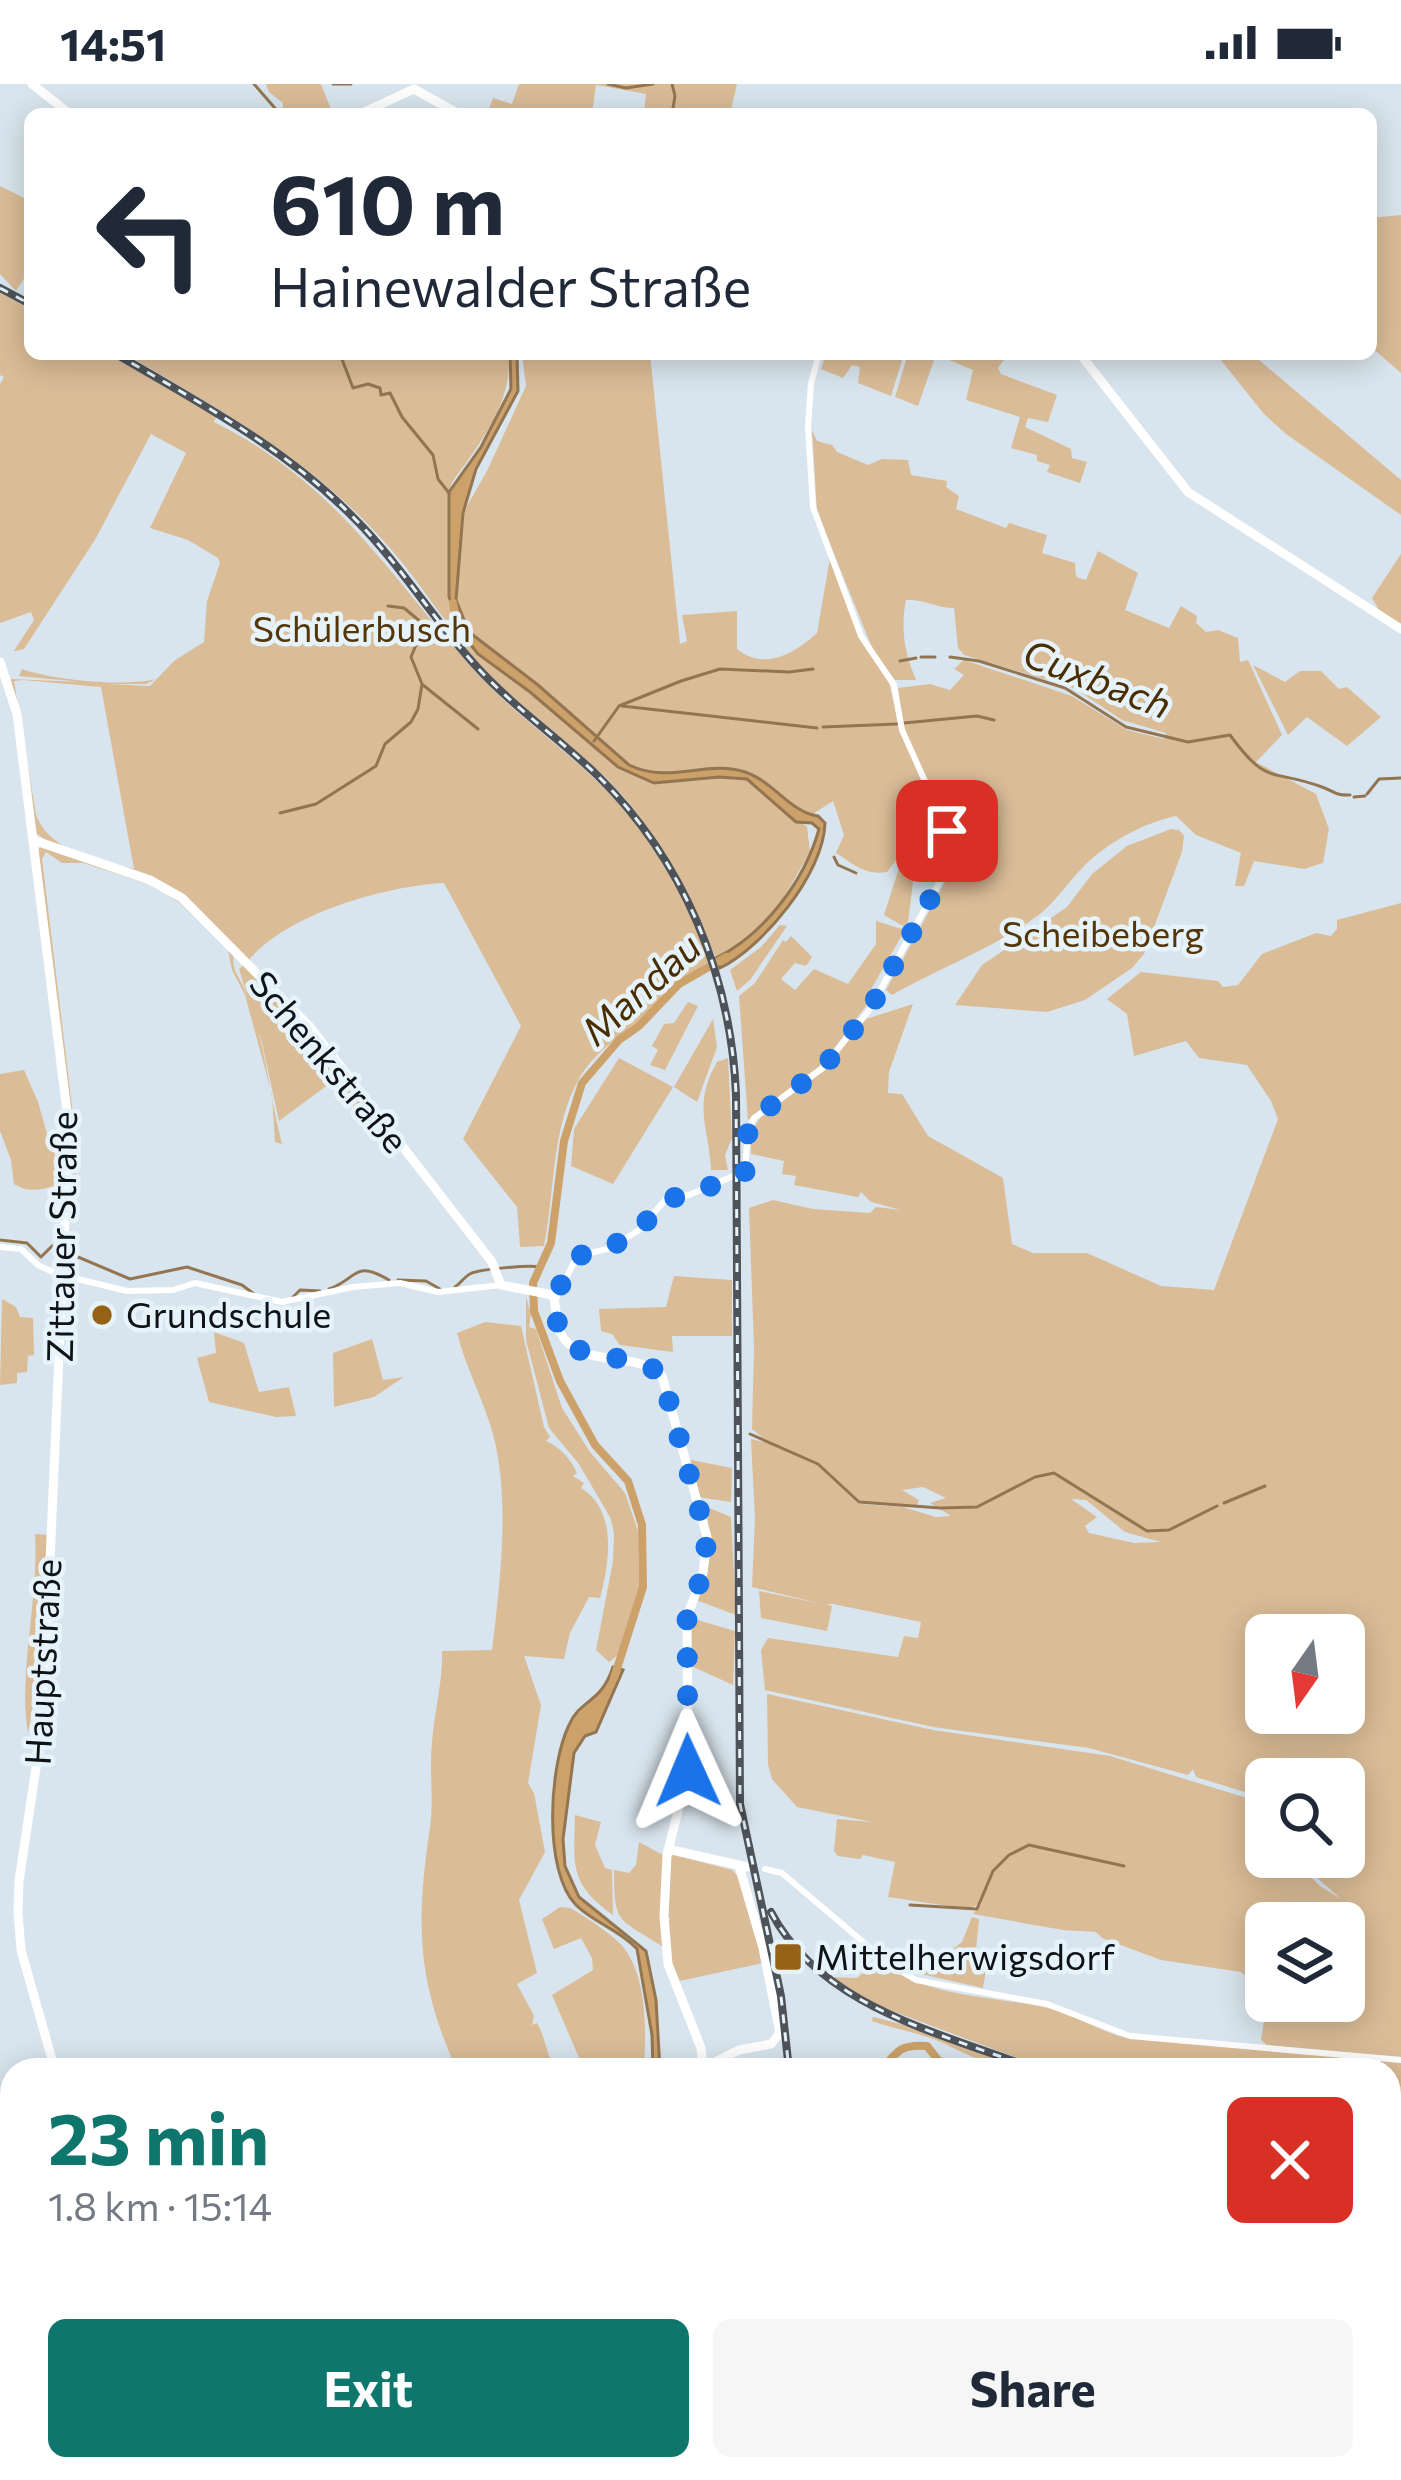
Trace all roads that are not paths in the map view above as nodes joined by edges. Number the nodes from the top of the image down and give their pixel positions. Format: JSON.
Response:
{"nodes":[{"id":1,"x":32,"y":84,"type":"edge"},
{"id":2,"x":417,"y":87,"type":"edge"},
{"id":3,"x":62,"y":108,"type":"edge"},
{"id":4,"x":373,"y":108,"type":"edge"},
{"id":5,"x":450,"y":108,"type":"edge"},
{"id":6,"x":817,"y":360,"type":"edge"},
{"id":7,"x":1085,"y":360,"type":"edge"},
{"id":8,"x":1401,"y":629,"type":"edge"},
{"id":9,"x":0,"y":662,"type":"edge"},
{"id":10,"x":33,"y":840,"type":"junction"},
{"id":11,"x":0,"y":1247,"type":"edge"},
{"id":12,"x":497,"y":1276,"type":"junction"},
{"id":13,"x":553,"y":1298,"type":"junction"},
{"id":14,"x":50,"y":1535,"type":"joint"},
{"id":15,"x":668,"y":1849,"type":"junction"},
{"id":16,"x":765,"y":1868,"type":"dead end"},
{"id":17,"x":52,"y":2058,"type":"edge"},
{"id":18,"x":701,"y":2058,"type":"edge"},
{"id":19,"x":723,"y":2058,"type":"edge"},
{"id":20,"x":1378,"y":2058,"type":"edge"}],
"edges":[{"from":1,"to":3,"type":"main road"},
{"from":2,"to":4,"type":"main road"},
{"from":2,"to":5,"type":"main road"},
{"from":6,"to":13,"type":"street"},
{"from":7,"to":8,"type":"main road"},
{"from":9,"to":10,"type":"main road","name":"Zittauer Straße"},
{"from":10,"to":12,"type":"main road","name":"Schenkstraße"},
{"from":10,"to":14,"type":"main road","name":"Zittauer Straße"},
{"from":11,"to":12,"type":"street"},
{"from":12,"to":13,"type":"main road"},
{"from":13,"to":15,"type":"main road"},
{"from":14,"to":17,"type":"main road","name":"Hauptstraße"},
{"from":15,"to":18,"type":"main road"},
{"from":15,"to":19,"type":"main road"},
{"from":16,"to":20,"type":"street"}]}
